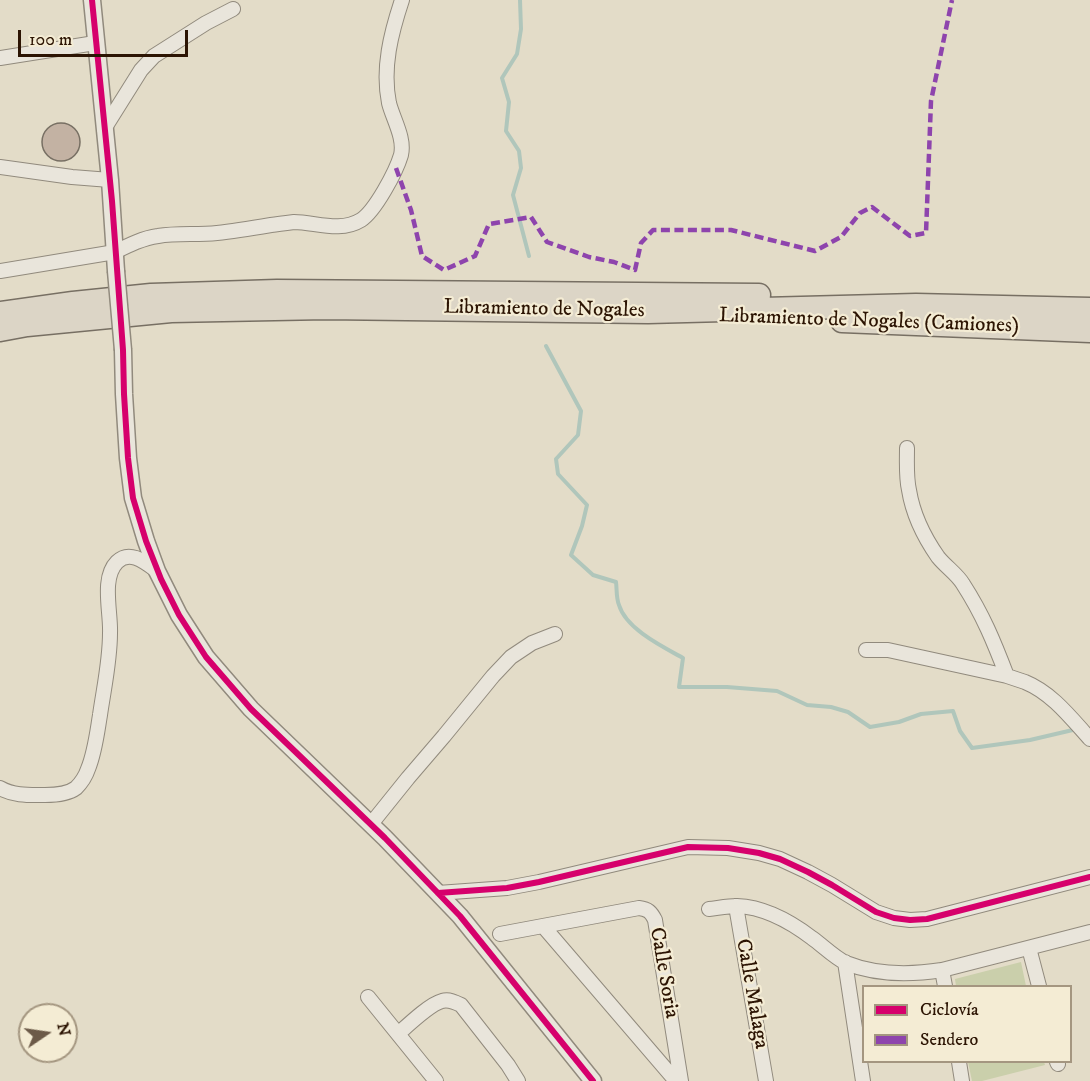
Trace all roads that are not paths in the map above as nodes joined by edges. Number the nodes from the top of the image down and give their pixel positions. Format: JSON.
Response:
{"nodes":[{"id":1,"x":92,"y":0,"type":"edge"},
{"id":2,"x":402,"y":0,"type":"edge"},
{"id":3,"x":233,"y":9,"type":"dead end"},
{"id":4,"x":95,"y":43,"type":"junction"},
{"id":5,"x":0,"y":58,"type":"edge"},
{"id":6,"x":105,"y":129,"type":"junction"},
{"id":7,"x":0,"y":167,"type":"edge"},
{"id":8,"x":110,"y":180,"type":"junction"},
{"id":9,"x":115,"y":252,"type":"junction"},
{"id":10,"x":0,"y":271,"type":"edge"},
{"id":11,"x":1090,"y":300,"type":"edge"},
{"id":12,"x":1090,"y":309,"type":"edge"},
{"id":13,"x":648,"y":312,"type":"junction"},
{"id":14,"x":0,"y":313,"type":"edge"},
{"id":15,"x":1090,"y":319,"type":"edge"},
{"id":16,"x":0,"y":330,"type":"edge"},
{"id":17,"x":1090,"y":331,"type":"edge"},
{"id":18,"x":907,"y":448,"type":"dead end"},
{"id":19,"x":158,"y":571,"type":"junction"},
{"id":20,"x":555,"y":634,"type":"dead end"},
{"id":21,"x":866,"y":650,"type":"dead end"},
{"id":22,"x":1007,"y":676,"type":"junction"},
{"id":23,"x":1090,"y":739,"type":"edge"},
{"id":24,"x":0,"y":788,"type":"edge"},
{"id":25,"x":371,"y":824,"type":"junction"},
{"id":26,"x":1090,"y":877,"type":"edge"},
{"id":27,"x":438,"y":893,"type":"junction"},
{"id":28,"x":736,"y":906,"type":"junction"},
{"id":29,"x":709,"y":909,"type":"dead end"},
{"id":30,"x":543,"y":926,"type":"junction"},
{"id":31,"x":1090,"y":932,"type":"edge"},
{"id":32,"x":500,"y":934,"type":"dead end"},
{"id":33,"x":1029,"y":948,"type":"junction"},
{"id":34,"x":845,"y":962,"type":"junction"},
{"id":35,"x":942,"y":970,"type":"junction"},
{"id":36,"x":945,"y":985,"type":"edge"},
{"id":37,"x":1038,"y":985,"type":"edge"},
{"id":38,"x":368,"y":997,"type":"dead end"},
{"id":39,"x":398,"y":1034,"type":"junction"},
{"id":40,"x":959,"y":1063,"type":"edge"},
{"id":41,"x":436,"y":1081,"type":"edge"},
{"id":42,"x":518,"y":1081,"type":"edge"},
{"id":43,"x":593,"y":1081,"type":"edge"},
{"id":44,"x":676,"y":1081,"type":"edge"},
{"id":45,"x":681,"y":1081,"type":"edge"},
{"id":46,"x":766,"y":1081,"type":"edge"},
{"id":47,"x":863,"y":1081,"type":"edge"},
{"id":48,"x":962,"y":1081,"type":"edge"}],
"edges":[{"from":1,"to":4,"type":"street"},
{"from":2,"to":9,"type":"street"},
{"from":3,"to":6,"type":"street"},
{"from":4,"to":5,"type":"street"},
{"from":4,"to":6,"type":"street"},
{"from":6,"to":8,"type":"street"},
{"from":7,"to":8,"type":"street"},
{"from":8,"to":9,"type":"street"},
{"from":9,"to":10,"type":"street"},
{"from":9,"to":19,"type":"street","bridge":true},
{"from":11,"to":14,"type":"highway","name":"Libramiento de Nogales"},
{"from":12,"to":13,"type":"highway","name":"Libramiento de Nogales"},
{"from":13,"to":15,"type":"highway"},
{"from":13,"to":16,"type":"highway","name":"Libramiento de Nogales"},
{"from":13,"to":17,"type":"highway","name":"Libramiento de Nogales (Camiones)"},
{"from":18,"to":22,"type":"street"},
{"from":19,"to":24,"type":"street"},
{"from":19,"to":25,"type":"street"},
{"from":20,"to":25,"type":"street"},
{"from":21,"to":22,"type":"street"},
{"from":22,"to":23,"type":"street"},
{"from":25,"to":27,"type":"street"},
{"from":26,"to":27,"type":"street"},
{"from":27,"to":43,"type":"street"},
{"from":28,"to":29,"type":"street"},
{"from":28,"to":34,"type":"street"},
{"from":28,"to":46,"type":"street","name":"Calle Malaga"},
{"from":30,"to":32,"type":"street","name":"Calle Soria"},
{"from":30,"to":44,"type":"street"},
{"from":30,"to":45,"type":"street","name":"Calle Soria"},
{"from":31,"to":33,"type":"street"},
{"from":33,"to":35,"type":"street"},
{"from":33,"to":37,"type":"street"},
{"from":34,"to":35,"type":"street"},
{"from":34,"to":47,"type":"street"},
{"from":35,"to":36,"type":"street"},
{"from":38,"to":39,"type":"street"},
{"from":39,"to":41,"type":"street"},
{"from":39,"to":42,"type":"street"},
{"from":40,"to":48,"type":"street"}]}
